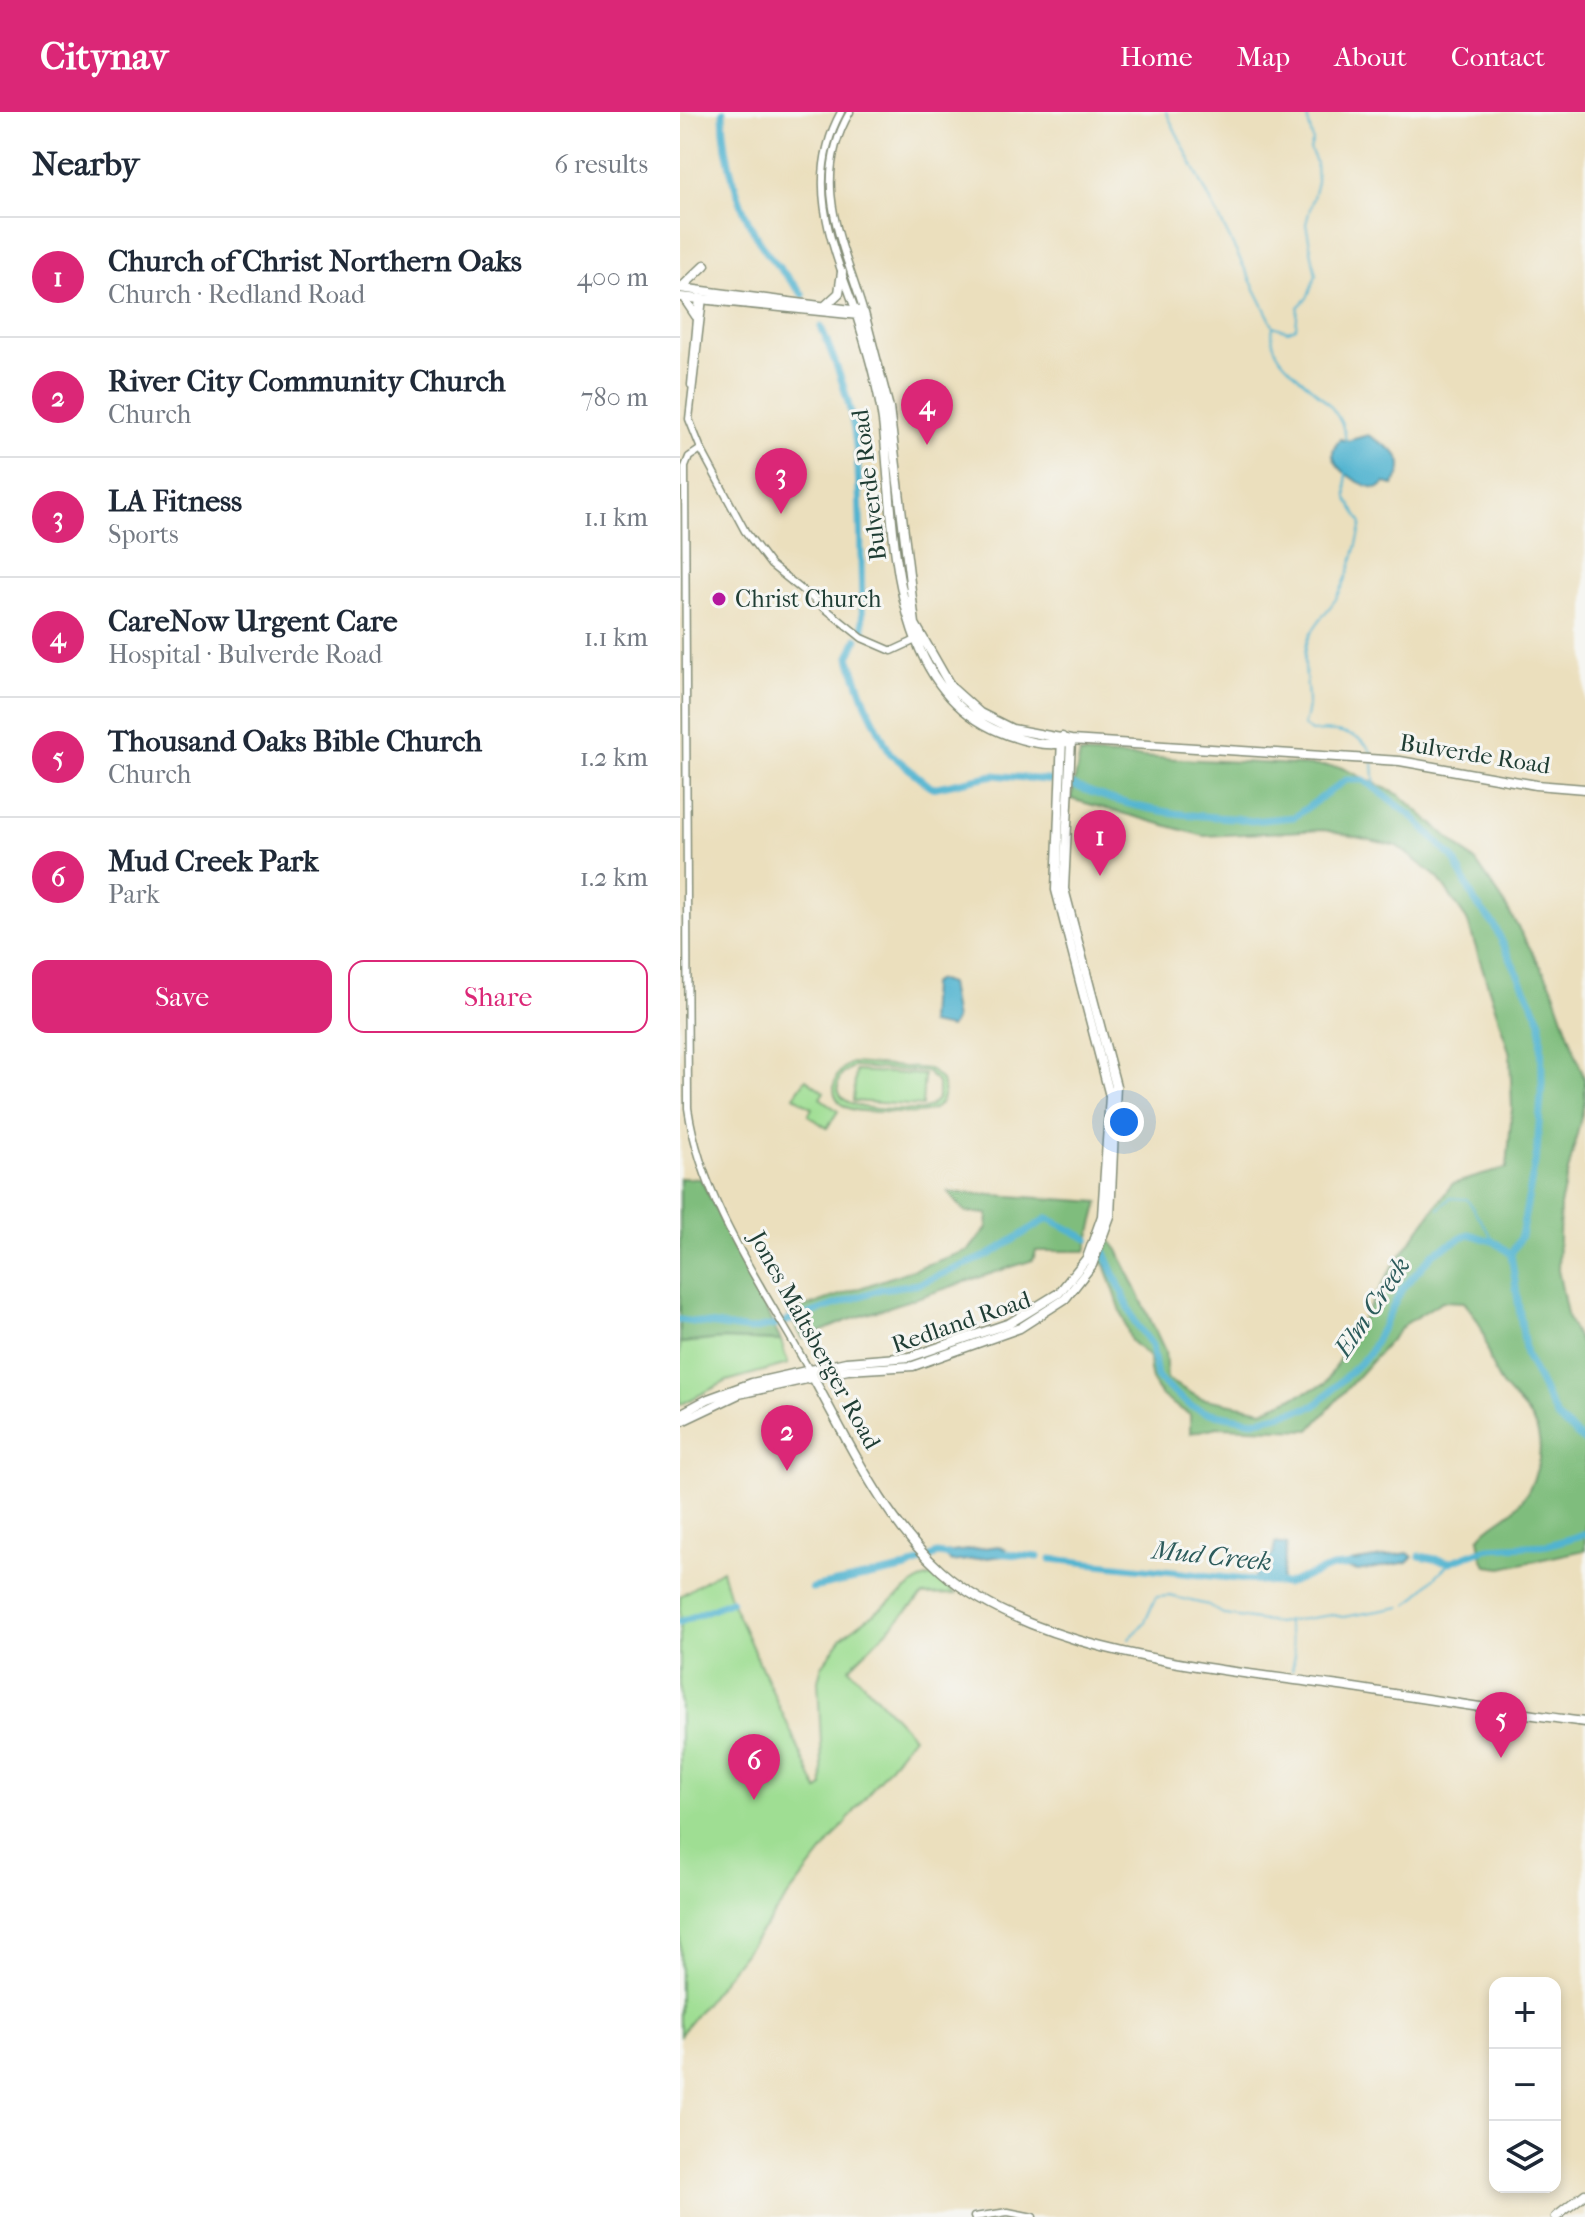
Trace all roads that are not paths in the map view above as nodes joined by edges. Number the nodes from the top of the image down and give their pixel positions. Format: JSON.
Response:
{"nodes":[{"id":1,"x":841,"y":112,"type":"edge"},
{"id":2,"x":850,"y":112,"type":"edge"},
{"id":3,"x":836,"y":222,"type":"junction"},
{"id":4,"x":827,"y":225,"type":"junction"},
{"id":5,"x":705,"y":265,"type":"dead end"},
{"id":6,"x":842,"y":272,"type":"junction"},
{"id":7,"x":681,"y":293,"type":"edge"},
{"id":8,"x":701,"y":296,"type":"junction"},
{"id":9,"x":826,"y":305,"type":"junction"},
{"id":10,"x":837,"y":313,"type":"junction"},
{"id":11,"x":859,"y":313,"type":"junction"},
{"id":12,"x":696,"y":316,"type":"junction"},
{"id":13,"x":862,"y":334,"type":"junction"},
{"id":14,"x":691,"y":386,"type":"junction"},
{"id":15,"x":701,"y":449,"type":"junction"},
{"id":16,"x":897,"y":514,"type":"junction"},
{"id":17,"x":918,"y":640,"type":"junction"},
{"id":18,"x":1065,"y":741,"type":"junction"},
{"id":19,"x":1585,"y":789,"type":"edge"},
{"id":20,"x":811,"y":1373,"type":"junction"},
{"id":21,"x":680,"y":1414,"type":"edge"},
{"id":22,"x":680,"y":1422,"type":"edge"},
{"id":23,"x":1585,"y":1722,"type":"edge"},
{"id":24,"x":1585,"y":2194,"type":"edge"},
{"id":25,"x":974,"y":2217,"type":"edge"},
{"id":26,"x":1033,"y":2217,"type":"edge"},
{"id":27,"x":1556,"y":2217,"type":"edge"}],
"edges":[{"from":1,"to":4,"type":"street"},
{"from":2,"to":3,"type":"street"},
{"from":3,"to":4,"type":"street"},
{"from":3,"to":11,"type":"street"},
{"from":4,"to":6,"type":"street"},
{"from":5,"to":7,"type":"main road"},
{"from":6,"to":9,"type":"main road"},
{"from":6,"to":11,"type":"street"},
{"from":7,"to":8,"type":"main road"},
{"from":7,"to":12,"type":"main road"},
{"from":8,"to":9,"type":"main road"},
{"from":8,"to":10,"type":"main road"},
{"from":8,"to":12,"type":"street"},
{"from":8,"to":14,"type":"street"},
{"from":9,"to":11,"type":"main road"},
{"from":10,"to":11,"type":"main road"},
{"from":10,"to":13,"type":"main road"},
{"from":11,"to":13,"type":"main road","name":"Bulverde Road"},
{"from":11,"to":16,"type":"main road","name":"Bulverde Road"},
{"from":12,"to":14,"type":"street"},
{"from":13,"to":16,"type":"main road","name":"Bulverde Road"},
{"from":14,"to":15,"type":"street"},
{"from":15,"to":17,"type":"street"},
{"from":15,"to":20,"type":"street","name":"Jones Maltsberger Road"},
{"from":16,"to":17,"type":"main road","name":"Bulverde Road"},
{"from":17,"to":18,"type":"main road","name":"Bulverde Road"},
{"from":18,"to":19,"type":"main road","name":"Bulverde Road"},
{"from":18,"to":20,"type":"main road","name":"Redland Road"},
{"from":20,"to":21,"type":"main road","name":"Redland Road"},
{"from":20,"to":22,"type":"main road","name":"Redland Road"},
{"from":20,"to":23,"type":"main road","name":"Jones Maltsberger Road"},
{"from":24,"to":27,"type":"main road"},
{"from":25,"to":26,"type":"street"}]}
